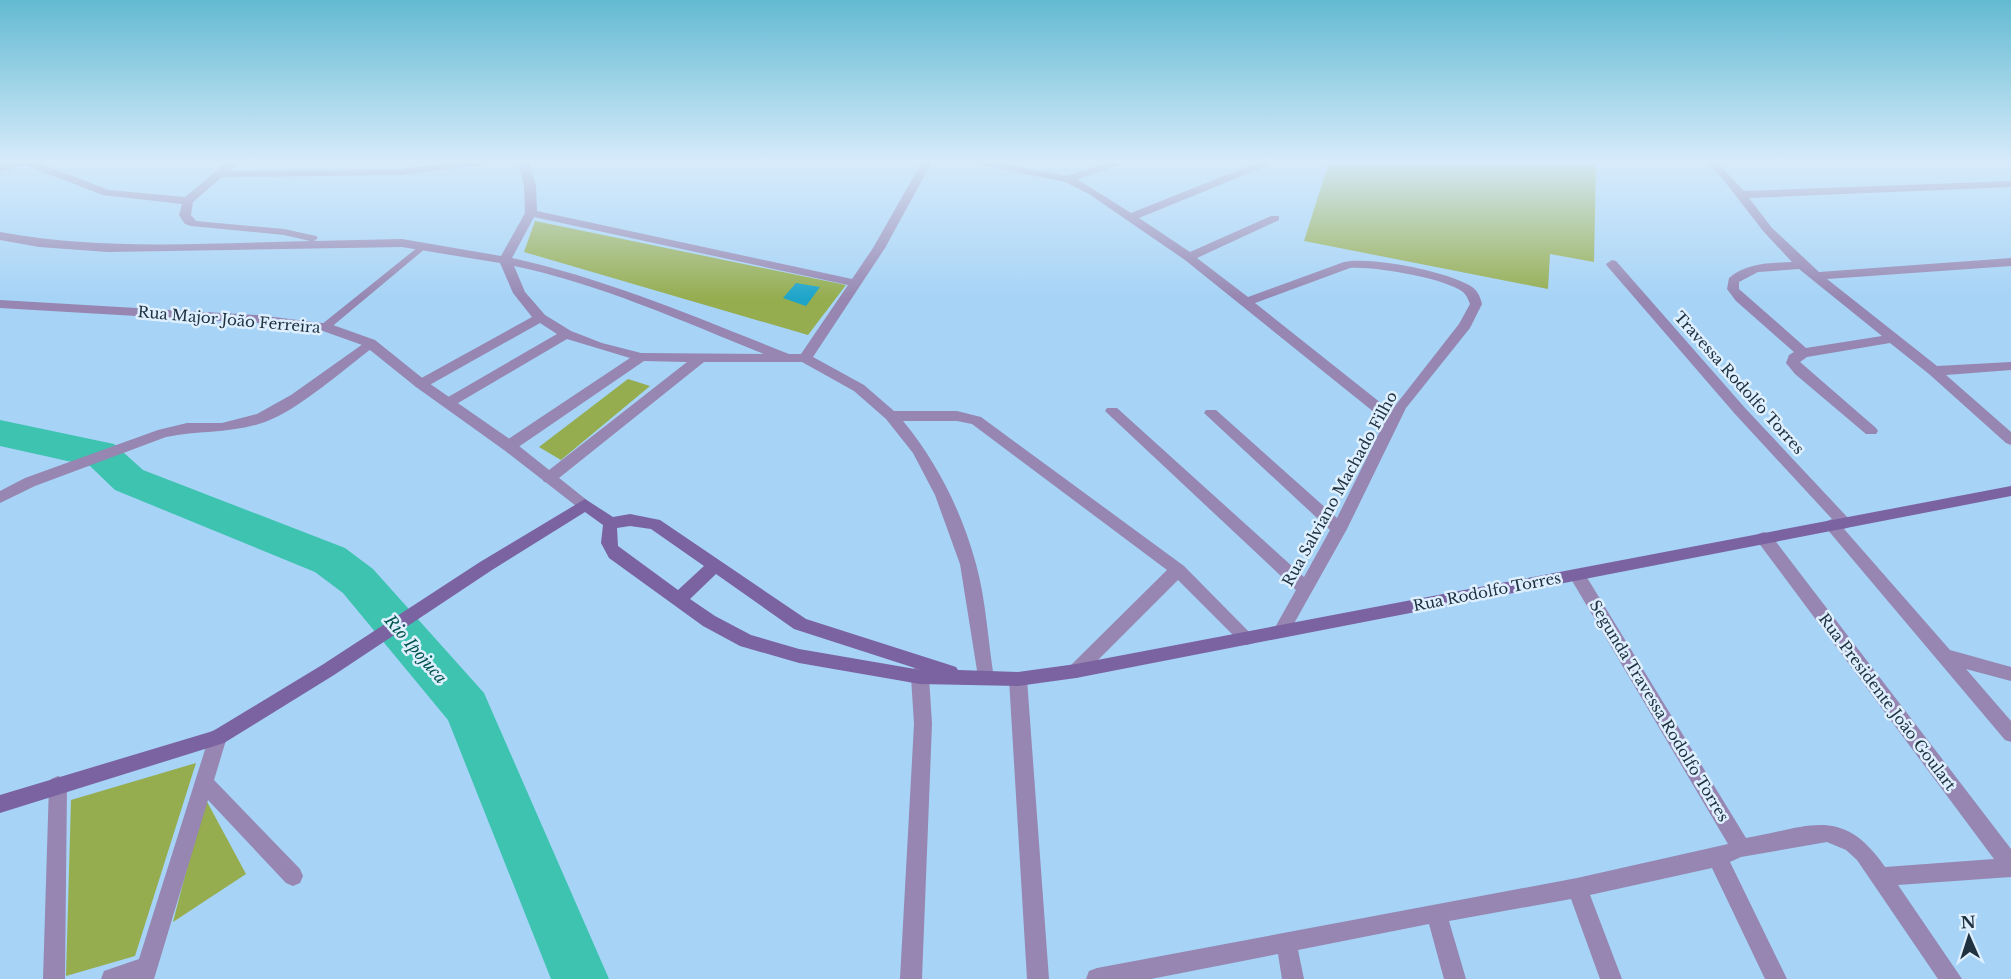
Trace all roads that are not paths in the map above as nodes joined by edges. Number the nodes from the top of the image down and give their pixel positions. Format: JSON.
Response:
{"nodes":[{"id":1,"x":187,"y":208,"type":"edge"},
{"id":2,"x":531,"y":208,"type":"edge"},
{"id":3,"x":902,"y":208,"type":"edge"},
{"id":4,"x":1116,"y":208,"type":"edge"},
{"id":5,"x":1154,"y":208,"type":"edge"},
{"id":6,"x":1750,"y":208,"type":"edge"},
{"id":7,"x":531,"y":213,"type":"junction"},
{"id":8,"x":1131,"y":217,"type":"junction"},
{"id":9,"x":1275,"y":218,"type":"dead end"},
{"id":10,"x":0,"y":236,"type":"edge"},
{"id":11,"x":327,"y":243,"type":"junction"},
{"id":12,"x":423,"y":246,"type":"junction"},
{"id":13,"x":1189,"y":257,"type":"junction"},
{"id":14,"x":505,"y":259,"type":"junction"},
{"id":15,"x":2011,"y":262,"type":"edge"},
{"id":16,"x":1612,"y":264,"type":"dead end"},
{"id":17,"x":1802,"y":265,"type":"junction"},
{"id":18,"x":1817,"y":276,"type":"junction"},
{"id":19,"x":856,"y":283,"type":"junction"},
{"id":20,"x":1247,"y":302,"type":"junction"},
{"id":21,"x":0,"y":304,"type":"edge"},
{"id":22,"x":540,"y":318,"type":"junction"},
{"id":23,"x":325,"y":327,"type":"junction"},
{"id":24,"x":566,"y":334,"type":"junction"},
{"id":25,"x":1894,"y":338,"type":"junction"},
{"id":26,"x":370,"y":343,"type":"junction"},
{"id":27,"x":1803,"y":353,"type":"junction"},
{"id":28,"x":703,"y":356,"type":"junction"},
{"id":29,"x":641,"y":357,"type":"junction"},
{"id":30,"x":785,"y":357,"type":"junction"},
{"id":31,"x":805,"y":358,"type":"junction"},
{"id":32,"x":2011,"y":366,"type":"edge"},
{"id":33,"x":1934,"y":371,"type":"junction"},
{"id":34,"x":421,"y":384,"type":"junction"},
{"id":35,"x":448,"y":403,"type":"junction"},
{"id":36,"x":1112,"y":411,"type":"dead end"},
{"id":37,"x":1211,"y":413,"type":"dead end"},
{"id":38,"x":891,"y":416,"type":"junction"},
{"id":39,"x":1393,"y":420,"type":"junction"},
{"id":40,"x":1872,"y":431,"type":"dead end"},
{"id":41,"x":2011,"y":440,"type":"edge"},
{"id":42,"x":509,"y":446,"type":"junction"},
{"id":43,"x":549,"y":478,"type":"junction"},
{"id":44,"x":2011,"y":491,"type":"edge"},
{"id":45,"x":0,"y":498,"type":"edge"},
{"id":46,"x":585,"y":505,"type":"junction"},
{"id":47,"x":611,"y":523,"type":"junction"},
{"id":48,"x":1838,"y":524,"type":"junction"},
{"id":49,"x":1339,"y":529,"type":"junction"},
{"id":50,"x":1764,"y":538,"type":"junction"},
{"id":51,"x":715,"y":565,"type":"junction"},
{"id":52,"x":1178,"y":570,"type":"junction"},
{"id":53,"x":1577,"y":575,"type":"junction"},
{"id":54,"x":1304,"y":587,"type":"junction"},
{"id":55,"x":679,"y":599,"type":"junction"},
{"id":56,"x":1281,"y":631,"type":"junction"},
{"id":57,"x":1247,"y":638,"type":"junction"},
{"id":58,"x":1944,"y":656,"type":"junction"},
{"id":59,"x":921,"y":670,"type":"junction"},
{"id":60,"x":1076,"y":671,"type":"junction"},
{"id":61,"x":2011,"y":674,"type":"edge"},
{"id":62,"x":985,"y":678,"type":"junction"},
{"id":63,"x":1018,"y":679,"type":"junction"},
{"id":64,"x":2011,"y":734,"type":"edge"},
{"id":65,"x":218,"y":737,"type":"junction"},
{"id":66,"x":203,"y":782,"type":"junction"},
{"id":67,"x":58,"y":784,"type":"junction"},
{"id":68,"x":0,"y":804,"type":"edge"},
{"id":69,"x":1741,"y":848,"type":"junction"},
{"id":70,"x":1717,"y":857,"type":"junction"},
{"id":71,"x":2011,"y":866,"type":"edge"},
{"id":72,"x":293,"y":876,"type":"dead end"},
{"id":73,"x":1881,"y":876,"type":"junction"},
{"id":74,"x":1577,"y":888,"type":"junction"},
{"id":75,"x":1436,"y":913,"type":"junction"},
{"id":76,"x":1286,"y":942,"type":"junction"},
{"id":77,"x":144,"y":973,"type":"edge"},
{"id":78,"x":54,"y":979,"type":"edge"},
{"id":79,"x":112,"y":979,"type":"edge"},
{"id":80,"x":911,"y":979,"type":"edge"},
{"id":81,"x":1038,"y":979,"type":"edge"},
{"id":82,"x":1097,"y":979,"type":"edge"},
{"id":83,"x":1293,"y":979,"type":"edge"},
{"id":84,"x":1455,"y":979,"type":"edge"},
{"id":85,"x":1611,"y":979,"type":"edge"},
{"id":86,"x":1776,"y":979,"type":"edge"},
{"id":87,"x":1951,"y":979,"type":"edge"}],
"edges":[{"from":1,"to":11,"type":"street"},
{"from":2,"to":7,"type":"street"},
{"from":3,"to":19,"type":"street"},
{"from":4,"to":8,"type":"street"},
{"from":5,"to":8,"type":"street"},
{"from":6,"to":17,"type":"street"},
{"from":7,"to":14,"type":"street"},
{"from":7,"to":19,"type":"street"},
{"from":8,"to":13,"type":"street"},
{"from":9,"to":13,"type":"street"},
{"from":10,"to":11,"type":"street"},
{"from":11,"to":12,"type":"street"},
{"from":12,"to":14,"type":"street"},
{"from":12,"to":23,"type":"lane"},
{"from":13,"to":20,"type":"street"},
{"from":14,"to":22,"type":"street"},
{"from":14,"to":30,"type":"street"},
{"from":15,"to":18,"type":"street"},
{"from":16,"to":48,"type":"street","name":"Travessa Rodolfo Torres"},
{"from":17,"to":18,"type":"street"},
{"from":17,"to":27,"type":"street"},
{"from":18,"to":25,"type":"street"},
{"from":19,"to":31,"type":"street"},
{"from":20,"to":39,"type":"street"},
{"from":20,"to":39,"type":"street","name":"Rua Salviano Machado Filho"},
{"from":21,"to":23,"type":"street","name":"Rua Major João Ferreira"},
{"from":22,"to":24,"type":"street"},
{"from":22,"to":34,"type":"street"},
{"from":23,"to":26,"type":"street","name":"Rua Major João Ferreira"},
{"from":24,"to":29,"type":"street"},
{"from":24,"to":35,"type":"street"},
{"from":25,"to":27,"type":"street"},
{"from":25,"to":33,"type":"street"},
{"from":26,"to":34,"type":"street","name":"Rua Major João Ferreira"},
{"from":26,"to":45,"type":"street"},
{"from":27,"to":40,"type":"street"},
{"from":28,"to":29,"type":"street"},
{"from":28,"to":30,"type":"street"},
{"from":28,"to":43,"type":"street"},
{"from":29,"to":42,"type":"street"},
{"from":30,"to":31,"type":"street"},
{"from":31,"to":38,"type":"street"},
{"from":32,"to":33,"type":"street"},
{"from":33,"to":41,"type":"street"},
{"from":34,"to":35,"type":"street","name":"Rua Major João Ferreira"},
{"from":35,"to":42,"type":"street","name":"Rua Major João Ferreira"},
{"from":36,"to":54,"type":"street"},
{"from":37,"to":49,"type":"street"},
{"from":38,"to":52,"type":"street"},
{"from":38,"to":62,"type":"street"},
{"from":39,"to":49,"type":"street","name":"Rua Salviano Machado Filho"},
{"from":42,"to":43,"type":"street","name":"Rua Major João Ferreira"},
{"from":43,"to":46,"type":"street","name":"Rua Major João Ferreira"},
{"from":44,"to":48,"type":"main road","name":"Rua Rodolfo Torres"},
{"from":46,"to":47,"type":"main road","name":"Rua Major João Ferreira"},
{"from":46,"to":65,"type":"main road"},
{"from":47,"to":51,"type":"main road"},
{"from":47,"to":55,"type":"main road"},
{"from":48,"to":50,"type":"main road","name":"Rua Rodolfo Torres"},
{"from":48,"to":58,"type":"street","name":"Travessa Rodolfo Torres"},
{"from":49,"to":54,"type":"street","name":"Rua Salviano Machado Filho"},
{"from":50,"to":53,"type":"main road","name":"Rua Rodolfo Torres"},
{"from":50,"to":71,"type":"street","name":"Rua Presidente João Goulart"},
{"from":51,"to":55,"type":"main road"},
{"from":51,"to":59,"type":"main road"},
{"from":52,"to":57,"type":"street"},
{"from":52,"to":60,"type":"street"},
{"from":53,"to":56,"type":"main road","name":"Rua Rodolfo Torres"},
{"from":53,"to":69,"type":"street","name":"Segunda Travessa Rodolfo Torres"},
{"from":54,"to":56,"type":"street","name":"Rua Salviano Machado Filho"},
{"from":55,"to":59,"type":"main road"},
{"from":56,"to":57,"type":"main road","name":"Rua Rodolfo Torres"},
{"from":57,"to":60,"type":"main road","name":"Rua Rodolfo Torres"},
{"from":58,"to":61,"type":"street"},
{"from":58,"to":64,"type":"street","name":"Travessa Rodolfo Torres"},
{"from":59,"to":62,"type":"main road","name":"Rua Rodolfo Torres"},
{"from":59,"to":80,"type":"street"},
{"from":60,"to":63,"type":"main road","name":"Rua Rodolfo Torres"},
{"from":62,"to":63,"type":"main road","name":"Rua Rodolfo Torres"},
{"from":63,"to":81,"type":"street"},
{"from":65,"to":66,"type":"street"},
{"from":65,"to":67,"type":"main road"},
{"from":66,"to":72,"type":"street"},
{"from":66,"to":77,"type":"street"},
{"from":67,"to":68,"type":"main road"},
{"from":67,"to":78,"type":"street"},
{"from":69,"to":70,"type":"street"},
{"from":69,"to":73,"type":"street"},
{"from":70,"to":74,"type":"street"},
{"from":70,"to":86,"type":"street"},
{"from":71,"to":73,"type":"street"},
{"from":73,"to":87,"type":"street"},
{"from":74,"to":75,"type":"street"},
{"from":74,"to":85,"type":"street"},
{"from":75,"to":76,"type":"street"},
{"from":75,"to":84,"type":"street"},
{"from":76,"to":82,"type":"street"},
{"from":76,"to":83,"type":"street"},
{"from":77,"to":79,"type":"street"}]}
